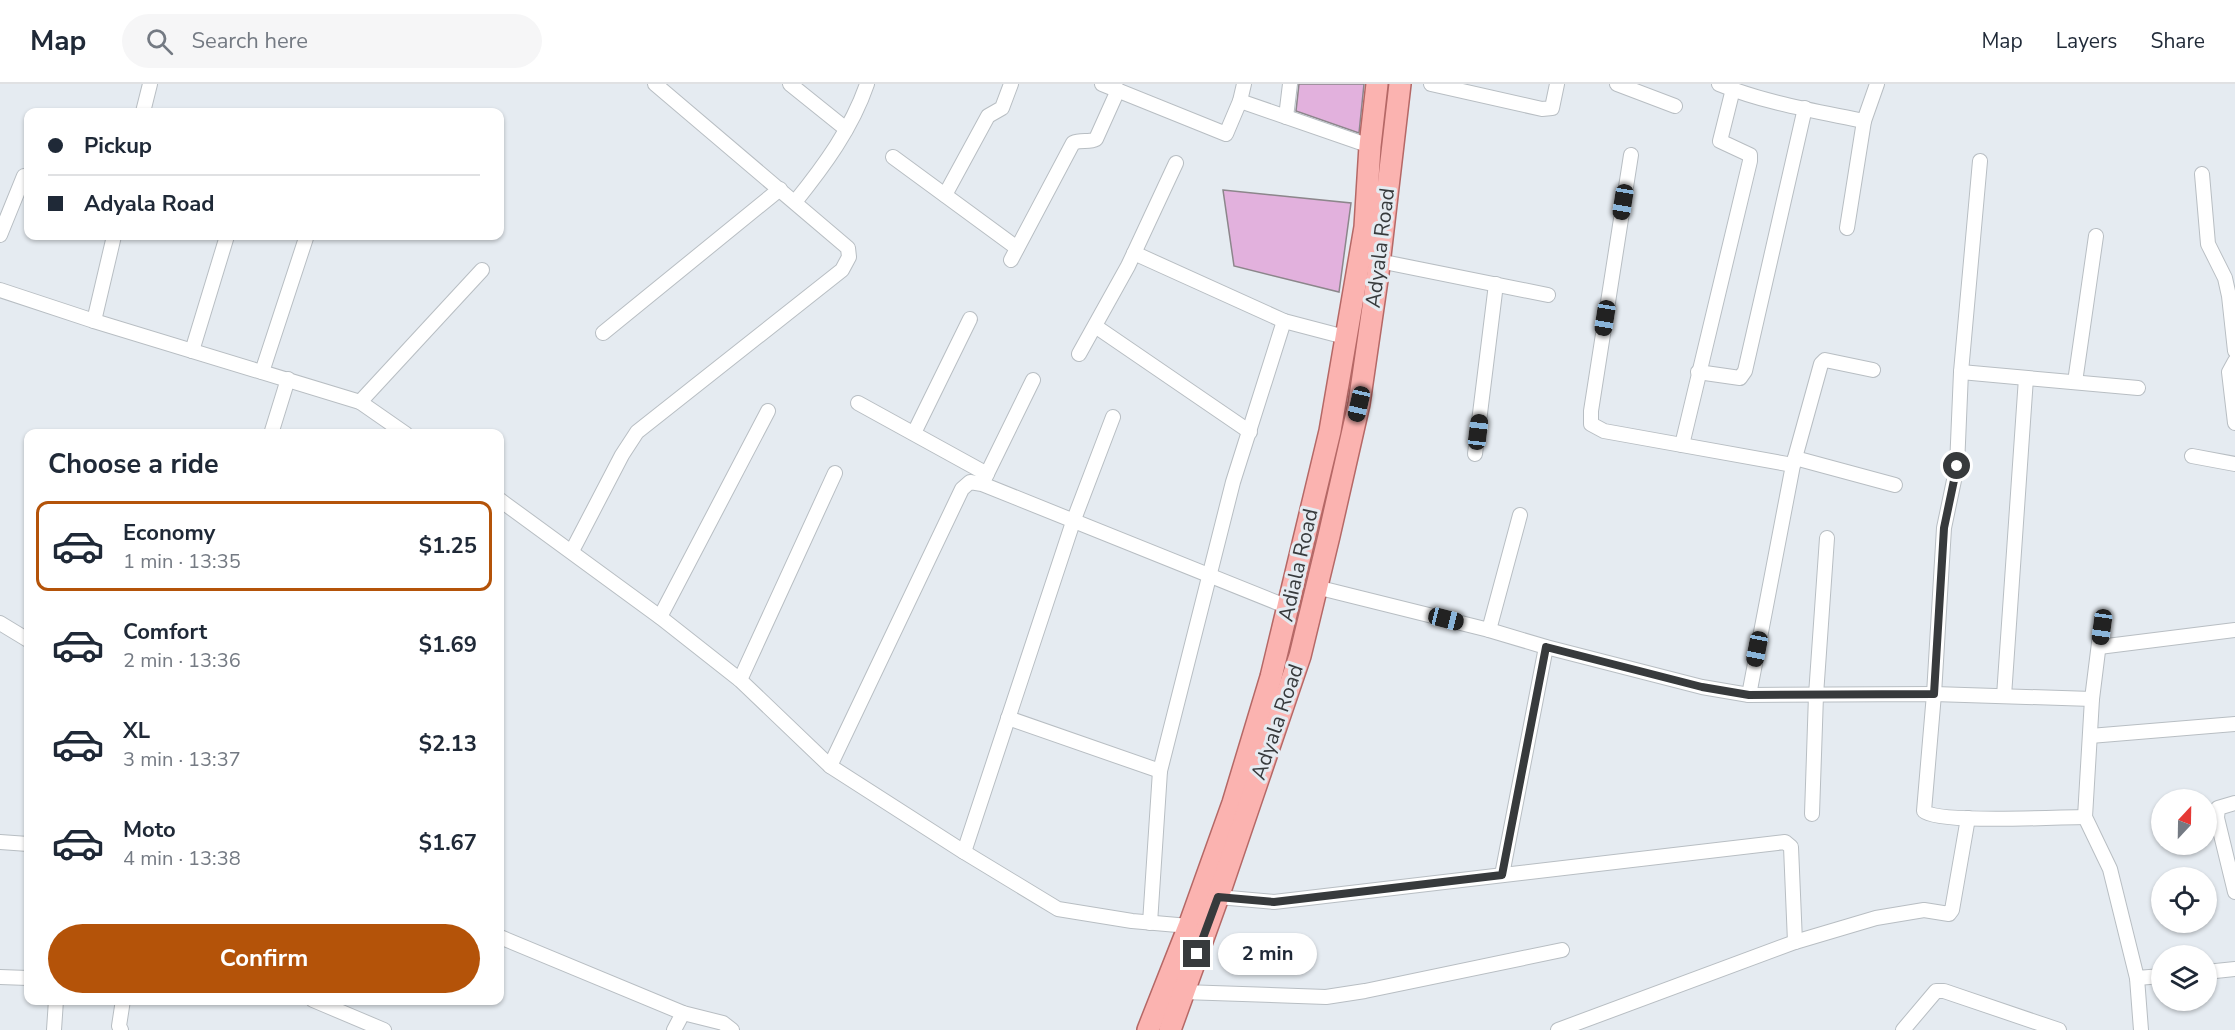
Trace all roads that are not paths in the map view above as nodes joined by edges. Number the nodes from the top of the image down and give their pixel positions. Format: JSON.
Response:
{"nodes":[{"id":1,"x":150,"y":84,"type":"edge"},
{"id":2,"x":655,"y":84,"type":"edge"},
{"id":3,"x":790,"y":84,"type":"edge"},
{"id":4,"x":867,"y":84,"type":"edge"},
{"id":5,"x":1011,"y":84,"type":"edge"},
{"id":6,"x":1102,"y":84,"type":"edge"},
{"id":7,"x":1244,"y":84,"type":"edge"},
{"id":8,"x":1290,"y":84,"type":"edge"},
{"id":9,"x":1377,"y":84,"type":"edge"},
{"id":10,"x":1400,"y":84,"type":"edge"},
{"id":11,"x":1431,"y":84,"type":"edge"},
{"id":12,"x":1557,"y":84,"type":"edge"},
{"id":13,"x":1617,"y":84,"type":"edge"},
{"id":14,"x":1719,"y":84,"type":"edge"},
{"id":15,"x":1877,"y":84,"type":"edge"},
{"id":16,"x":1118,"y":90,"type":"junction"},
{"id":17,"x":1732,"y":90,"type":"junction"},
{"id":18,"x":1240,"y":101,"type":"junction"},
{"id":19,"x":1675,"y":106,"type":"dead end"},
{"id":20,"x":144,"y":108,"type":"edge"},
{"id":21,"x":1805,"y":108,"type":"junction"},
{"id":22,"x":1286,"y":117,"type":"junction"},
{"id":23,"x":1864,"y":121,"type":"junction"},
{"id":24,"x":846,"y":129,"type":"junction"},
{"id":25,"x":1370,"y":146,"type":"junction"},
{"id":26,"x":1631,"y":155,"type":"dead end"},
{"id":27,"x":894,"y":157,"type":"dead end"},
{"id":28,"x":1980,"y":161,"type":"dead end"},
{"id":29,"x":1176,"y":163,"type":"dead end"},
{"id":30,"x":2202,"y":174,"type":"dead end"},
{"id":31,"x":24,"y":176,"type":"dead end"},
{"id":32,"x":780,"y":189,"type":"junction"},
{"id":33,"x":945,"y":195,"type":"junction"},
{"id":34,"x":795,"y":202,"type":"junction"},
{"id":35,"x":1847,"y":228,"type":"dead end"},
{"id":36,"x":0,"y":235,"type":"edge"},
{"id":37,"x":2096,"y":236,"type":"dead end"},
{"id":38,"x":113,"y":240,"type":"edge"},
{"id":39,"x":226,"y":240,"type":"edge"},
{"id":40,"x":305,"y":240,"type":"edge"},
{"id":41,"x":1134,"y":253,"type":"junction"},
{"id":42,"x":1379,"y":261,"type":"junction"},
{"id":43,"x":482,"y":270,"type":"dead end"},
{"id":44,"x":1496,"y":284,"type":"junction"},
{"id":45,"x":0,"y":290,"type":"edge"},
{"id":46,"x":1548,"y":295,"type":"dead end"},
{"id":47,"x":970,"y":319,"type":"dead end"},
{"id":48,"x":94,"y":321,"type":"junction"},
{"id":49,"x":1284,"y":321,"type":"junction"},
{"id":50,"x":1095,"y":326,"type":"junction"},
{"id":51,"x":603,"y":333,"type":"dead end"},
{"id":52,"x":1345,"y":337,"type":"junction"},
{"id":53,"x":192,"y":351,"type":"junction"},
{"id":54,"x":2235,"y":351,"type":"edge"},
{"id":55,"x":1079,"y":354,"type":"dead end"},
{"id":56,"x":2235,"y":361,"type":"edge"},
{"id":57,"x":1873,"y":370,"type":"dead end"},
{"id":58,"x":262,"y":372,"type":"junction"},
{"id":59,"x":1698,"y":372,"type":"junction"},
{"id":60,"x":1961,"y":372,"type":"junction"},
{"id":61,"x":2026,"y":378,"type":"junction"},
{"id":62,"x":288,"y":380,"type":"junction"},
{"id":63,"x":1033,"y":380,"type":"dead end"},
{"id":64,"x":2076,"y":382,"type":"junction"},
{"id":65,"x":2138,"y":388,"type":"dead end"},
{"id":66,"x":360,"y":402,"type":"junction"},
{"id":67,"x":858,"y":403,"type":"dead end"},
{"id":68,"x":768,"y":411,"type":"dead end"},
{"id":69,"x":1113,"y":417,"type":"dead end"},
{"id":70,"x":2235,"y":423,"type":"edge"},
{"id":71,"x":273,"y":429,"type":"edge"},
{"id":72,"x":399,"y":429,"type":"edge"},
{"id":73,"x":1250,"y":432,"type":"junction"},
{"id":74,"x":914,"y":433,"type":"junction"},
{"id":75,"x":1682,"y":445,"type":"junction"},
{"id":76,"x":1475,"y":453,"type":"dead end"},
{"id":77,"x":2192,"y":456,"type":"dead end"},
{"id":78,"x":1794,"y":462,"type":"junction"},
{"id":79,"x":2235,"y":464,"type":"edge"},
{"id":80,"x":835,"y":473,"type":"dead end"},
{"id":81,"x":985,"y":479,"type":"junction"},
{"id":82,"x":1895,"y":485,"type":"dead end"},
{"id":83,"x":504,"y":503,"type":"edge"},
{"id":84,"x":1520,"y":515,"type":"dead end"},
{"id":85,"x":1073,"y":522,"type":"junction"},
{"id":86,"x":1827,"y":538,"type":"dead end"},
{"id":87,"x":572,"y":551,"type":"junction"},
{"id":88,"x":1210,"y":575,"type":"junction"},
{"id":89,"x":1316,"y":588,"type":"junction"},
{"id":90,"x":1288,"y":607,"type":"junction"},
{"id":91,"x":660,"y":617,"type":"junction"},
{"id":92,"x":0,"y":623,"type":"edge"},
{"id":93,"x":2102,"y":627,"type":"dead end"},
{"id":94,"x":1489,"y":630,"type":"junction"},
{"id":95,"x":2235,"y":630,"type":"edge"},
{"id":96,"x":24,"y":638,"type":"edge"},
{"id":97,"x":1546,"y":647,"type":"junction"},
{"id":98,"x":2099,"y":647,"type":"junction"},
{"id":99,"x":740,"y":680,"type":"junction"},
{"id":100,"x":1934,"y":694,"type":"junction"},
{"id":101,"x":1749,"y":695,"type":"junction"},
{"id":102,"x":1816,"y":695,"type":"junction"},
{"id":103,"x":2004,"y":696,"type":"junction"},
{"id":104,"x":2092,"y":699,"type":"junction"},
{"id":105,"x":1008,"y":718,"type":"junction"},
{"id":106,"x":2235,"y":724,"type":"edge"},
{"id":107,"x":2090,"y":736,"type":"junction"},
{"id":108,"x":830,"y":766,"type":"junction"},
{"id":109,"x":1160,"y":771,"type":"junction"},
{"id":110,"x":2235,"y":803,"type":"edge"},
{"id":111,"x":1812,"y":814,"type":"dead end"},
{"id":112,"x":2085,"y":817,"type":"junction"},
{"id":113,"x":1968,"y":818,"type":"junction"},
{"id":114,"x":0,"y":842,"type":"edge"},
{"id":115,"x":24,"y":844,"type":"edge"},
{"id":116,"x":964,"y":852,"type":"junction"},
{"id":117,"x":1502,"y":875,"type":"junction"},
{"id":118,"x":2235,"y":892,"type":"edge"},
{"id":119,"x":1218,"y":897,"type":"junction"},
{"id":120,"x":1149,"y":923,"type":"junction"},
{"id":121,"x":1189,"y":926,"type":"junction"},
{"id":122,"x":504,"y":939,"type":"edge"},
{"id":123,"x":1795,"y":942,"type":"junction"},
{"id":124,"x":1562,"y":950,"type":"dead end"},
{"id":125,"x":2235,"y":969,"type":"edge"},
{"id":126,"x":2217,"y":971,"type":"edge"},
{"id":127,"x":0,"y":977,"type":"edge"},
{"id":128,"x":2151,"y":977,"type":"edge"},
{"id":129,"x":24,"y":978,"type":"edge"},
{"id":130,"x":2137,"y":978,"type":"junction"},
{"id":131,"x":1184,"y":992,"type":"junction"},
{"id":132,"x":56,"y":1005,"type":"edge"},
{"id":133,"x":122,"y":1005,"type":"edge"},
{"id":134,"x":325,"y":1005,"type":"edge"},
{"id":135,"x":683,"y":1013,"type":"junction"},
{"id":136,"x":54,"y":1030,"type":"edge"},
{"id":137,"x":121,"y":1030,"type":"edge"},
{"id":138,"x":384,"y":1030,"type":"edge"},
{"id":139,"x":674,"y":1030,"type":"edge"},
{"id":140,"x":732,"y":1030,"type":"edge"},
{"id":141,"x":1148,"y":1030,"type":"edge"},
{"id":142,"x":1170,"y":1030,"type":"edge"},
{"id":143,"x":1558,"y":1030,"type":"edge"},
{"id":144,"x":1903,"y":1030,"type":"edge"},
{"id":145,"x":2059,"y":1030,"type":"edge"},
{"id":146,"x":2142,"y":1030,"type":"edge"}],
"edges":[{"from":1,"to":20,"type":"street"},
{"from":2,"to":32,"type":"street"},
{"from":3,"to":24,"type":"street"},
{"from":4,"to":24,"type":"street"},
{"from":5,"to":33,"type":"street"},
{"from":6,"to":16,"type":"street"},
{"from":7,"to":18,"type":"street"},
{"from":8,"to":22,"type":"street"},
{"from":9,"to":25,"type":"main road","name":"Adiala Road"},
{"from":10,"to":42,"type":"main road","name":"Adyala Road"},
{"from":11,"to":12,"type":"street"},
{"from":13,"to":19,"type":"street"},
{"from":14,"to":17,"type":"street"},
{"from":15,"to":23,"type":"street"},
{"from":16,"to":18,"type":"street"},
{"from":16,"to":33,"type":"street"},
{"from":17,"to":21,"type":"street"},
{"from":17,"to":59,"type":"street"},
{"from":18,"to":22,"type":"street"},
{"from":21,"to":23,"type":"street"},
{"from":21,"to":59,"type":"street"},
{"from":22,"to":25,"type":"street"},
{"from":23,"to":35,"type":"street"},
{"from":24,"to":34,"type":"street"},
{"from":25,"to":52,"type":"main road","name":"Adiala Road"},
{"from":26,"to":75,"type":"street"},
{"from":27,"to":33,"type":"street"},
{"from":28,"to":60,"type":"street"},
{"from":29,"to":41,"type":"street"},
{"from":30,"to":54,"type":"street"},
{"from":31,"to":36,"type":"street"},
{"from":32,"to":34,"type":"street"},
{"from":32,"to":51,"type":"street"},
{"from":34,"to":87,"type":"street"},
{"from":37,"to":64,"type":"street"},
{"from":38,"to":48,"type":"street"},
{"from":39,"to":53,"type":"street"},
{"from":40,"to":58,"type":"street"},
{"from":41,"to":49,"type":"street"},
{"from":41,"to":50,"type":"street"},
{"from":42,"to":44,"type":"street"},
{"from":42,"to":89,"type":"main road","name":"Adyala Road"},
{"from":43,"to":66,"type":"street"},
{"from":44,"to":46,"type":"street"},
{"from":44,"to":76,"type":"street"},
{"from":45,"to":48,"type":"street"},
{"from":47,"to":74,"type":"street"},
{"from":48,"to":53,"type":"street"},
{"from":49,"to":52,"type":"street"},
{"from":49,"to":73,"type":"street"},
{"from":50,"to":55,"type":"street"},
{"from":50,"to":73,"type":"street"},
{"from":52,"to":90,"type":"main road","name":"Adiala Road"},
{"from":53,"to":58,"type":"street"},
{"from":56,"to":70,"type":"street"},
{"from":57,"to":78,"type":"street"},
{"from":58,"to":62,"type":"street"},
{"from":59,"to":75,"type":"street"},
{"from":60,"to":61,"type":"street"},
{"from":60,"to":100,"type":"street"},
{"from":61,"to":64,"type":"street"},
{"from":61,"to":103,"type":"street"},
{"from":62,"to":66,"type":"street"},
{"from":62,"to":71,"type":"street"},
{"from":63,"to":81,"type":"street"},
{"from":64,"to":65,"type":"street"},
{"from":66,"to":72,"type":"street"},
{"from":67,"to":74,"type":"street"},
{"from":68,"to":91,"type":"street"},
{"from":69,"to":85,"type":"street"},
{"from":73,"to":88,"type":"street"},
{"from":74,"to":81,"type":"street"},
{"from":75,"to":78,"type":"street"},
{"from":77,"to":79,"type":"street"},
{"from":78,"to":82,"type":"street"},
{"from":78,"to":101,"type":"street"},
{"from":80,"to":99,"type":"street"},
{"from":81,"to":85,"type":"street"},
{"from":81,"to":108,"type":"street"},
{"from":83,"to":87,"type":"street"},
{"from":84,"to":94,"type":"street"},
{"from":85,"to":88,"type":"street"},
{"from":85,"to":105,"type":"street"},
{"from":86,"to":102,"type":"street"},
{"from":87,"to":91,"type":"street"},
{"from":88,"to":90,"type":"street"},
{"from":88,"to":109,"type":"street"},
{"from":89,"to":94,"type":"street"},
{"from":89,"to":119,"type":"main road","name":"Adyala Road"},
{"from":90,"to":121,"type":"main road","name":"Adiala Road"},
{"from":91,"to":99,"type":"street"},
{"from":92,"to":96,"type":"street"},
{"from":93,"to":98,"type":"street"},
{"from":94,"to":97,"type":"street"},
{"from":95,"to":98,"type":"street"},
{"from":97,"to":101,"type":"street"},
{"from":97,"to":117,"type":"street"},
{"from":98,"to":104,"type":"street"},
{"from":99,"to":108,"type":"street"},
{"from":100,"to":102,"type":"street"},
{"from":100,"to":103,"type":"street"},
{"from":100,"to":113,"type":"street"},
{"from":101,"to":102,"type":"street"},
{"from":102,"to":111,"type":"street"},
{"from":103,"to":104,"type":"street"},
{"from":104,"to":107,"type":"street"},
{"from":105,"to":109,"type":"street"},
{"from":105,"to":116,"type":"street"},
{"from":106,"to":107,"type":"street"},
{"from":107,"to":112,"type":"street"},
{"from":108,"to":116,"type":"street"},
{"from":109,"to":120,"type":"street"},
{"from":110,"to":118,"type":"street"},
{"from":112,"to":113,"type":"street"},
{"from":112,"to":130,"type":"street"},
{"from":113,"to":123,"type":"street"},
{"from":114,"to":115,"type":"street"},
{"from":116,"to":120,"type":"street"},
{"from":117,"to":119,"type":"street"},
{"from":117,"to":123,"type":"street"},
{"from":119,"to":131,"type":"main road","name":"Adyala Road"},
{"from":120,"to":121,"type":"street"},
{"from":121,"to":141,"type":"main road","name":"Adiala Road"},
{"from":122,"to":135,"type":"street"},
{"from":123,"to":143,"type":"street"},
{"from":124,"to":131,"type":"street"},
{"from":125,"to":126,"type":"street"},
{"from":127,"to":129,"type":"street"},
{"from":128,"to":130,"type":"street"},
{"from":130,"to":146,"type":"street"},
{"from":131,"to":142,"type":"main road","name":"Adyala Road"},
{"from":132,"to":136,"type":"street"},
{"from":133,"to":137,"type":"street"},
{"from":134,"to":138,"type":"street"},
{"from":135,"to":139,"type":"street"},
{"from":135,"to":140,"type":"street"},
{"from":144,"to":145,"type":"street"}]}
